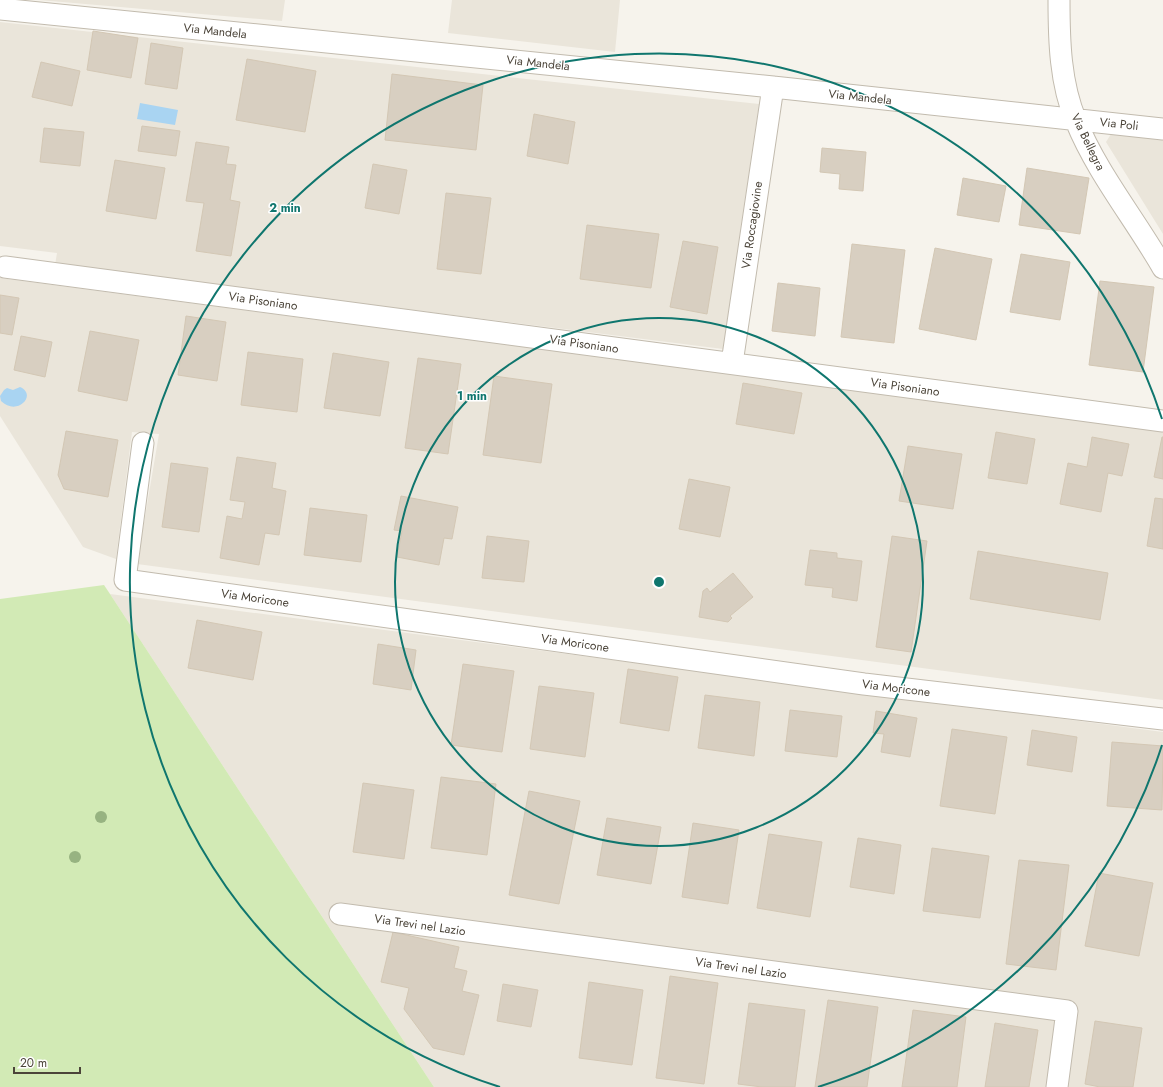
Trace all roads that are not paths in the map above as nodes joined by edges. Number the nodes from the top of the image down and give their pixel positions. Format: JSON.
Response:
{"nodes":[{"id":1,"x":1059,"y":0,"type":"edge"},
{"id":2,"x":0,"y":9,"type":"edge"},
{"id":3,"x":773,"y":87,"type":"junction"},
{"id":4,"x":1075,"y":120,"type":"junction"},
{"id":5,"x":1163,"y":129,"type":"edge"},
{"id":6,"x":5,"y":267,"type":"dead end"},
{"id":7,"x":1163,"y":268,"type":"edge"},
{"id":8,"x":732,"y":364,"type":"junction"},
{"id":9,"x":1163,"y":421,"type":"edge"},
{"id":10,"x":143,"y":443,"type":"dead end"},
{"id":11,"x":1163,"y":719,"type":"edge"},
{"id":12,"x":340,"y":914,"type":"dead end"},
{"id":13,"x":1057,"y":1087,"type":"edge"}],
"edges":[{"from":1,"to":4,"type":"street","name":"Via Bellegra"},
{"from":2,"to":3,"type":"street","name":"Via Mandela"},
{"from":3,"to":4,"type":"street","name":"Via Mandela"},
{"from":3,"to":8,"type":"street","name":"Via Roccagiovine"},
{"from":4,"to":5,"type":"street","name":"Via Poli"},
{"from":4,"to":7,"type":"street","name":"Via Bellegra"},
{"from":6,"to":8,"type":"street","name":"Via Pisoniano"},
{"from":8,"to":9,"type":"street","name":"Via Pisoniano"},
{"from":10,"to":11,"type":"street","name":"Via Moricone"},
{"from":12,"to":13,"type":"street","name":"Via Trevi nel Lazio"}]}
